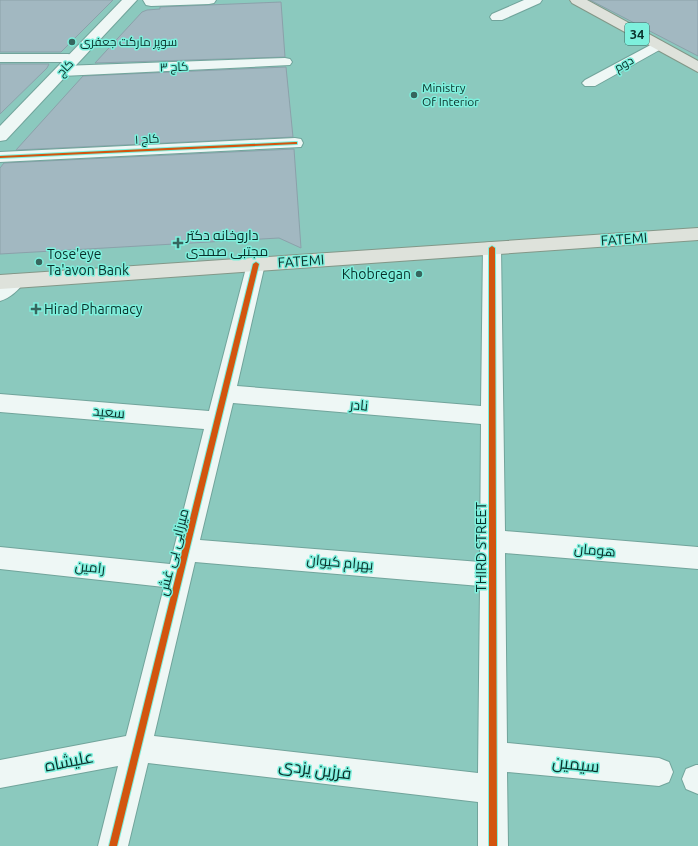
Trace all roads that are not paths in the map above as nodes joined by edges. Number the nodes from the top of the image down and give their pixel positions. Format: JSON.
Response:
{"nodes":[{"id":1,"x":130,"y":0,"type":"edge"},
{"id":2,"x":150,"y":0,"type":"edge"},
{"id":3,"x":209,"y":0,"type":"edge"},
{"id":4,"x":535,"y":0,"type":"edge"},
{"id":5,"x":577,"y":0,"type":"edge"},
{"id":6,"x":497,"y":17,"type":"dead end"},
{"id":7,"x":658,"y":45,"type":"junction"},
{"id":8,"x":0,"y":58,"type":"edge"},
{"id":9,"x":285,"y":62,"type":"dead end"},
{"id":10,"x":65,"y":64,"type":"junction"},
{"id":11,"x":698,"y":67,"type":"edge"},
{"id":12,"x":698,"y":80,"type":"edge"},
{"id":13,"x":590,"y":83,"type":"dead end"},
{"id":14,"x":0,"y":136,"type":"edge"},
{"id":15,"x":295,"y":143,"type":"dead end"},
{"id":16,"x":0,"y":157,"type":"edge"},
{"id":17,"x":698,"y":234,"type":"edge"},
{"id":18,"x":492,"y":248,"type":"junction"},
{"id":19,"x":256,"y":264,"type":"junction"},
{"id":20,"x":7,"y":281,"type":"edge"},
{"id":21,"x":0,"y":294,"type":"edge"},
{"id":22,"x":225,"y":394,"type":"junction"},
{"id":23,"x":0,"y":403,"type":"edge"},
{"id":24,"x":493,"y":416,"type":"junction"},
{"id":25,"x":218,"y":421,"type":"junction"},
{"id":26,"x":493,"y":541,"type":"junction"},
{"id":27,"x":186,"y":550,"type":"junction"},
{"id":28,"x":0,"y":558,"type":"edge"},
{"id":29,"x":698,"y":558,"type":"edge"},
{"id":30,"x":493,"y":575,"type":"junction"},
{"id":31,"x":180,"y":577,"type":"junction"},
{"id":32,"x":138,"y":748,"type":"junction"},
{"id":33,"x":493,"y":756,"type":"junction"},
{"id":34,"x":659,"y":772,"type":"dead end"},
{"id":35,"x":0,"y":774,"type":"edge"},
{"id":36,"x":493,"y":789,"type":"junction"},
{"id":37,"x":113,"y":846,"type":"edge"},
{"id":38,"x":493,"y":846,"type":"edge"}],
"edges":[{"from":1,"to":10,"type":"street","name":"کاج"},
{"from":2,"to":3,"type":"street"},
{"from":4,"to":6,"type":"street"},
{"from":5,"to":7,"type":"main road","number":"34"},
{"from":7,"to":11,"type":"main road","number":"34"},
{"from":7,"to":12,"type":"main road"},
{"from":7,"to":13,"type":"street","name":"دوم"},
{"from":8,"to":10,"type":"street","name":"کاج ۳"},
{"from":9,"to":10,"type":"street","name":"کاج ۳"},
{"from":10,"to":14,"type":"street","name":"کاج"},
{"from":15,"to":16,"type":"street","name":"کاج ۱"},
{"from":17,"to":18,"type":"main road","name":"FATEMI"},
{"from":18,"to":19,"type":"main road","name":"FATEMI"},
{"from":18,"to":24,"type":"street","name":"THIRD STREET"},
{"from":19,"to":20,"type":"main road","name":"FATEMI"},
{"from":19,"to":22,"type":"street","name":"میرزایی بی غش"},
{"from":20,"to":21,"type":"street"},
{"from":22,"to":24,"type":"street","name":"نادر"},
{"from":22,"to":25,"type":"street","name":"میرزایی بی غش"},
{"from":23,"to":25,"type":"street","name":"سعید"},
{"from":24,"to":26,"type":"street","name":"THIRD STREET"},
{"from":25,"to":27,"type":"street","name":"میرزایی بی غش"},
{"from":26,"to":29,"type":"street","name":"هومان"},
{"from":26,"to":30,"type":"street","name":"THIRD STREET"},
{"from":27,"to":30,"type":"street","name":"بهرام کیوان"},
{"from":27,"to":31,"type":"street","name":"میرزایی بی غش"},
{"from":28,"to":31,"type":"street","name":"رامین"},
{"from":30,"to":33,"type":"street","name":"THIRD STREET"},
{"from":31,"to":32,"type":"street","name":"میرزایی بی غش"},
{"from":32,"to":35,"type":"street","name":"علیشاه"},
{"from":32,"to":36,"type":"street","name":"فرزین یزدی"},
{"from":32,"to":37,"type":"street","name":"میرزایی بی غش"},
{"from":33,"to":34,"type":"street","name":"سیمین"},
{"from":33,"to":36,"type":"street","name":"THIRD STREET"},
{"from":36,"to":38,"type":"street","name":"THIRD STREET"}]}
